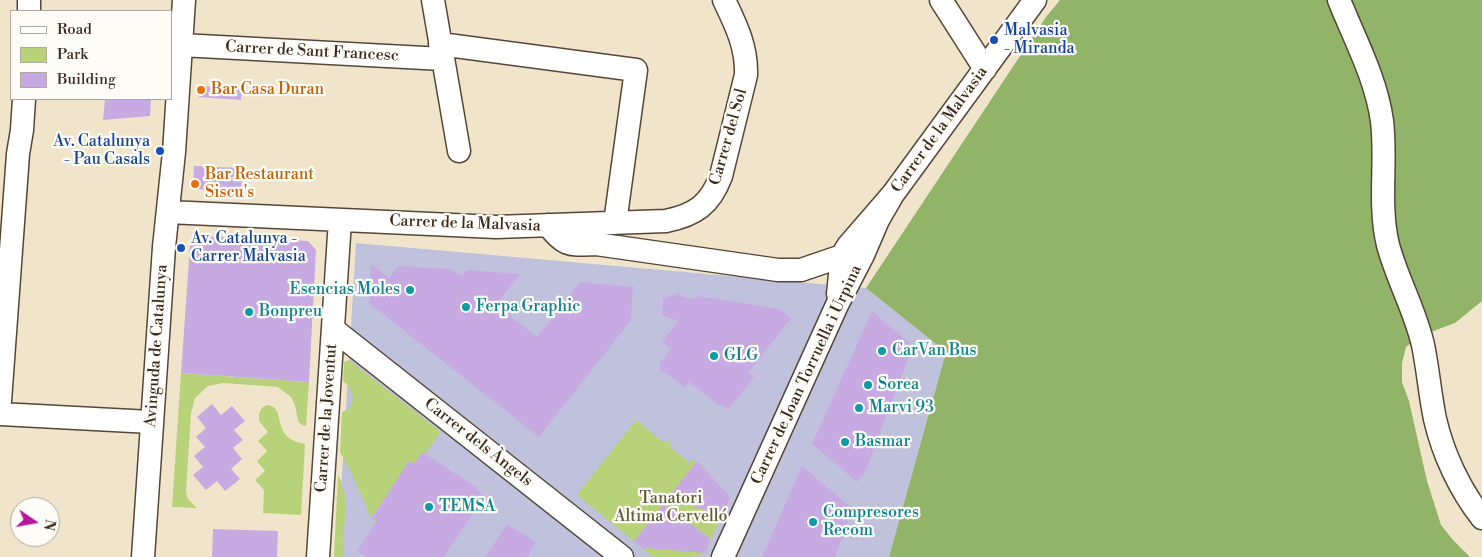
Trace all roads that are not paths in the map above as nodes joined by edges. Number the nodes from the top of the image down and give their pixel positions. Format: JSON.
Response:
{"nodes":[{"id":1,"x":184,"y":0,"type":"edge"},
{"id":2,"x":433,"y":0,"type":"edge"},
{"id":3,"x":724,"y":0,"type":"edge"},
{"id":4,"x":941,"y":0,"type":"edge"},
{"id":5,"x":1035,"y":0,"type":"edge"},
{"id":6,"x":1339,"y":0,"type":"edge"},
{"id":7,"x":181,"y":44,"type":"junction"},
{"id":8,"x":441,"y":52,"type":"junction"},
{"id":9,"x":985,"y":69,"type":"junction"},
{"id":10,"x":24,"y":100,"type":"edge"},
{"id":11,"x":10,"y":140,"type":"edge"},
{"id":12,"x":459,"y":151,"type":"dead end"},
{"id":13,"x":893,"y":194,"type":"junction"},
{"id":14,"x":168,"y":212,"type":"junction"},
{"id":15,"x":340,"y":220,"type":"junction"},
{"id":16,"x":615,"y":223,"type":"junction"},
{"id":17,"x":548,"y":225,"type":"junction"},
{"id":18,"x":842,"y":256,"type":"junction"},
{"id":19,"x":837,"y":305,"type":"junction"},
{"id":20,"x":333,"y":329,"type":"junction"},
{"id":21,"x":0,"y":401,"type":"edge"},
{"id":22,"x":0,"y":414,"type":"edge"},
{"id":23,"x":151,"y":422,"type":"junction"},
{"id":24,"x":1482,"y":518,"type":"edge"},
{"id":25,"x":142,"y":557,"type":"edge"},
{"id":26,"x":318,"y":557,"type":"edge"},
{"id":27,"x":622,"y":557,"type":"edge"},
{"id":28,"x":723,"y":557,"type":"edge"}],
"edges":[{"from":1,"to":7,"type":"street","name":"Avinguda de Catalunya"},
{"from":2,"to":8,"type":"street"},
{"from":3,"to":16,"type":"street","name":"Carrer del Sol"},
{"from":4,"to":9,"type":"street"},
{"from":5,"to":9,"type":"street","name":"Carrer de la Malvasia"},
{"from":6,"to":24,"type":"street"},
{"from":7,"to":8,"type":"street","name":"Carrer de Sant Francesc"},
{"from":7,"to":14,"type":"street","name":"Avinguda de Catalunya"},
{"from":8,"to":12,"type":"street"},
{"from":8,"to":16,"type":"street","name":"Carrer de Sant Francesc"},
{"from":9,"to":13,"type":"street","name":"Carrer de la Malvasia"},
{"from":10,"to":11,"type":"street"},
{"from":11,"to":21,"type":"street"},
{"from":13,"to":18,"type":"street","name":"Carrer de la Malvasia"},
{"from":13,"to":19,"type":"street","name":"Carrer de Joan Torruella i Urpina"},
{"from":14,"to":15,"type":"street","name":"Carrer de la Malvasia"},
{"from":14,"to":23,"type":"street","name":"Avinguda de Catalunya"},
{"from":15,"to":17,"type":"street","name":"Carrer de la Malvasia"},
{"from":15,"to":20,"type":"street","name":"Carrer de la Joventut"},
{"from":16,"to":17,"type":"street","name":"Carrer del Sol"},
{"from":17,"to":18,"type":"street","name":"Carrer de la Malvasia"},
{"from":18,"to":19,"type":"street","name":"Carrer de la Malvasia"},
{"from":19,"to":28,"type":"street","name":"Carrer de Joan Torruella i Urpina"},
{"from":20,"to":26,"type":"street","name":"Carrer de la Joventut"},
{"from":20,"to":27,"type":"street","name":"Carrer dels Àngels"},
{"from":22,"to":23,"type":"street"},
{"from":23,"to":25,"type":"street","name":"Avinguda de Catalunya"}]}
